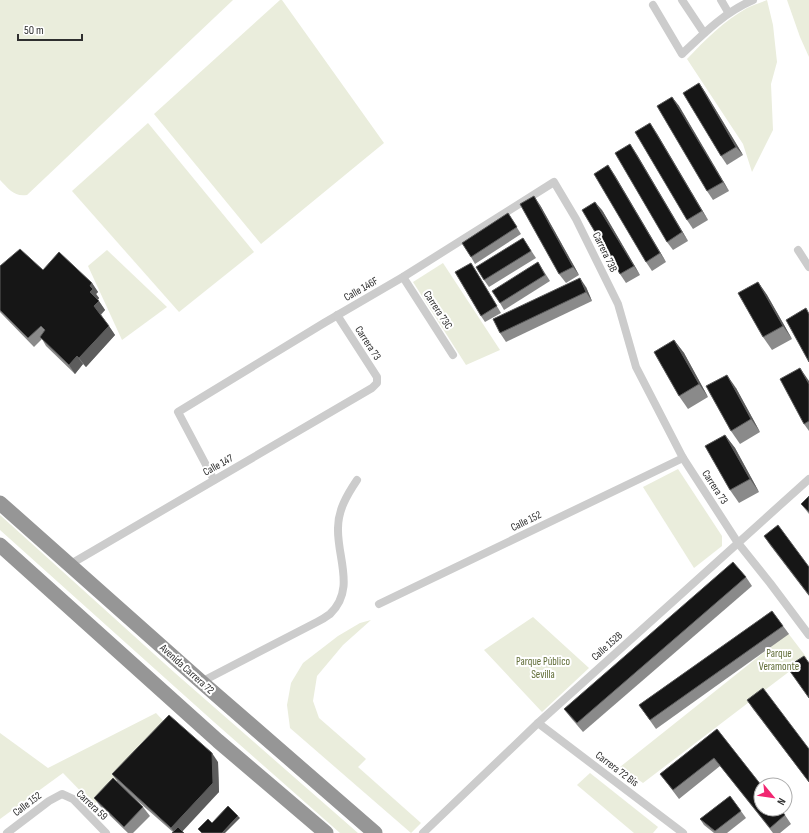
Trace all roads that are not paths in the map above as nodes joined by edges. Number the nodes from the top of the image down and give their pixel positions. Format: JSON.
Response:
{"nodes":[{"id":1,"x":682,"y":0,"type":"edge"},
{"id":2,"x":721,"y":0,"type":"edge"},
{"id":3,"x":753,"y":0,"type":"edge"},
{"id":4,"x":653,"y":5,"type":"dead end"},
{"id":5,"x":728,"y":12,"type":"junction"},
{"id":6,"x":704,"y":33,"type":"junction"},
{"id":7,"x":554,"y":182,"type":"joint"},
{"id":8,"x":798,"y":250,"type":"dead end"},
{"id":9,"x":809,"y":267,"type":"edge"},
{"id":10,"x":404,"y":277,"type":"junction"},
{"id":11,"x":337,"y":315,"type":"junction"},
{"id":12,"x":628,"y":336,"type":"joint"},
{"id":13,"x":454,"y":355,"type":"dead end"},
{"id":14,"x":377,"y":383,"type":"joint"},
{"id":15,"x":683,"y":458,"type":"junction"},
{"id":16,"x":809,"y":479,"type":"edge"},
{"id":17,"x":214,"y":480,"type":"junction"},
{"id":18,"x":357,"y":480,"type":"dead end"},
{"id":19,"x":0,"y":503,"type":"edge"},
{"id":20,"x":738,"y":543,"type":"junction"},
{"id":21,"x":0,"y":545,"type":"edge"},
{"id":22,"x":69,"y":565,"type":"junction"},
{"id":23,"x":379,"y":604,"type":"dead end"},
{"id":24,"x":809,"y":635,"type":"edge"},
{"id":25,"x":201,"y":682,"type":"junction"},
{"id":26,"x":538,"y":723,"type":"junction"},
{"id":27,"x":62,"y":794,"type":"joint"},
{"id":28,"x":7,"y":833,"type":"edge"},
{"id":29,"x":106,"y":833,"type":"edge"},
{"id":30,"x":326,"y":833,"type":"edge"},
{"id":31,"x":375,"y":833,"type":"edge"},
{"id":32,"x":423,"y":833,"type":"edge"},
{"id":33,"x":684,"y":833,"type":"edge"}],
"edges":[{"from":1,"to":6,"type":"street"},
{"from":2,"to":5,"type":"street"},
{"from":3,"to":5,"type":"street"},
{"from":4,"to":6,"type":"street"},
{"from":5,"to":6,"type":"street"},
{"from":7,"to":10,"type":"street","name":"Calle 146F"},
{"from":7,"to":12,"type":"street","name":"Carrera 73B"},
{"from":8,"to":9,"type":"street"},
{"from":10,"to":11,"type":"street","name":"Calle 146F"},
{"from":10,"to":13,"type":"street","name":"Carrera 73C"},
{"from":11,"to":14,"type":"street","name":"Carrera 73"},
{"from":11,"to":17,"type":"street","name":"Calle 146F"},
{"from":12,"to":15,"type":"street","name":"Carrera 73"},
{"from":14,"to":17,"type":"street","name":"Calle 147"},
{"from":15,"to":20,"type":"street","name":"Carrera 73"},
{"from":15,"to":23,"type":"street","name":"Calle 152"},
{"from":16,"to":20,"type":"street","name":"Calle 152B"},
{"from":17,"to":22,"type":"street","name":"Calle 147"},
{"from":18,"to":25,"type":"street"},
{"from":19,"to":22,"type":"highway","name":"Avenida Carrera 72"},
{"from":20,"to":24,"type":"street","name":"Carrera 73"},
{"from":20,"to":26,"type":"street","name":"Calle 152B"},
{"from":21,"to":30,"type":"highway"},
{"from":22,"to":25,"type":"highway","name":"Avenida Carrera 72"},
{"from":25,"to":31,"type":"highway","name":"Avenida Carrera 72"},
{"from":26,"to":32,"type":"street","name":"Calle 152B"},
{"from":26,"to":33,"type":"street","name":"Carrera 72 Bis"},
{"from":27,"to":28,"type":"street","name":"Calle 152"},
{"from":27,"to":29,"type":"street","name":"Carrera 59"}]}
